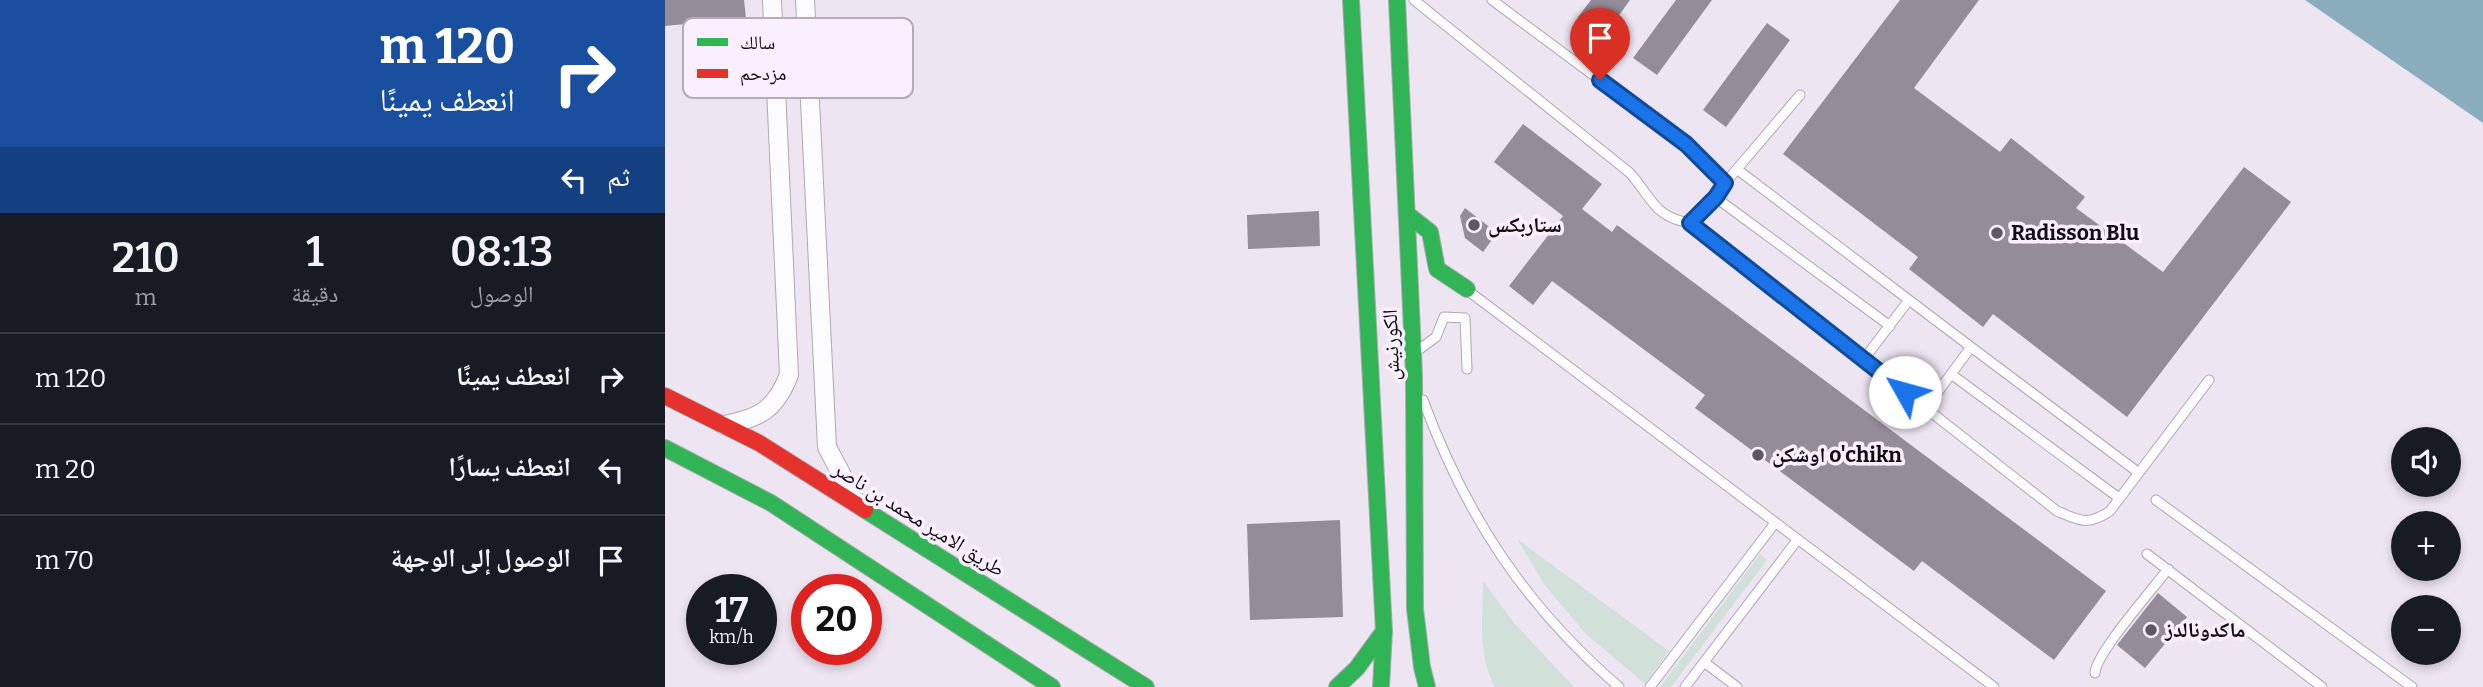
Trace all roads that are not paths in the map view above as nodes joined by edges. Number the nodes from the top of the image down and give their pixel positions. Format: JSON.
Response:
{"nodes":[{"id":1,"x":772,"y":0,"type":"edge"},
{"id":2,"x":805,"y":0,"type":"edge"},
{"id":3,"x":1351,"y":0,"type":"edge"},
{"id":4,"x":1397,"y":0,"type":"edge"},
{"id":5,"x":1414,"y":0,"type":"edge"},
{"id":6,"x":1492,"y":0,"type":"edge"},
{"id":7,"x":773,"y":18,"type":"edge"},
{"id":8,"x":806,"y":18,"type":"edge"},
{"id":9,"x":1800,"y":95,"type":"dead end"},
{"id":10,"x":776,"y":98,"type":"edge"},
{"id":11,"x":810,"y":98,"type":"edge"},
{"id":12,"x":1738,"y":170,"type":"junction"},
{"id":13,"x":1725,"y":183,"type":"junction"},
{"id":14,"x":1716,"y":197,"type":"junction"},
{"id":15,"x":1406,"y":215,"type":"junction"},
{"id":16,"x":1690,"y":223,"type":"junction"},
{"id":17,"x":1467,"y":289,"type":"joint"},
{"id":18,"x":1909,"y":300,"type":"junction"},
{"id":19,"x":1890,"y":326,"type":"junction"},
{"id":20,"x":1971,"y":347,"type":"junction"},
{"id":21,"x":1413,"y":354,"type":"junction"},
{"id":22,"x":1864,"y":359,"type":"junction"},
{"id":23,"x":1467,"y":369,"type":"dead end"},
{"id":24,"x":1951,"y":374,"type":"junction"},
{"id":25,"x":1414,"y":375,"type":"junction"},
{"id":26,"x":2209,"y":380,"type":"dead end"},
{"id":27,"x":665,"y":396,"type":"edge"},
{"id":28,"x":1926,"y":408,"type":"junction"},
{"id":29,"x":724,"y":425,"type":"junction"},
{"id":30,"x":665,"y":448,"type":"edge"},
{"id":31,"x":2139,"y":472,"type":"junction"},
{"id":32,"x":2119,"y":498,"type":"junction"},
{"id":33,"x":2156,"y":500,"type":"dead end"},
{"id":34,"x":859,"y":506,"type":"junction"},
{"id":35,"x":1775,"y":523,"type":"junction"},
{"id":36,"x":1797,"y":539,"type":"junction"},
{"id":37,"x":2147,"y":554,"type":"dead end"},
{"id":38,"x":2168,"y":569,"type":"junction"},
{"id":39,"x":1384,"y":631,"type":"junction"},
{"id":40,"x":1704,"y":662,"type":"junction"},
{"id":41,"x":2095,"y":673,"type":"dead end"},
{"id":42,"x":1052,"y":687,"type":"edge"},
{"id":43,"x":1146,"y":687,"type":"edge"},
{"id":44,"x":1337,"y":687,"type":"edge"},
{"id":45,"x":1381,"y":687,"type":"edge"},
{"id":46,"x":1427,"y":687,"type":"edge"},
{"id":47,"x":1619,"y":687,"type":"edge"},
{"id":48,"x":1650,"y":687,"type":"edge"},
{"id":49,"x":1685,"y":687,"type":"edge"},
{"id":50,"x":1737,"y":687,"type":"edge"},
{"id":51,"x":1994,"y":687,"type":"edge"},
{"id":52,"x":2322,"y":687,"type":"edge"},
{"id":53,"x":2412,"y":687,"type":"edge"}],
"edges":[{"from":1,"to":7,"type":"street"},
{"from":2,"to":8,"type":"street"},
{"from":3,"to":39,"type":"main road","name":"الكورنيش"},
{"from":4,"to":15,"type":"main road","name":"الكورنيش"},
{"from":5,"to":16,"type":"lane"},
{"from":6,"to":13,"type":"lane"},
{"from":9,"to":12,"type":"lane"},
{"from":10,"to":29,"type":"street"},
{"from":11,"to":34,"type":"street"},
{"from":12,"to":13,"type":"lane"},
{"from":12,"to":18,"type":"lane"},
{"from":13,"to":14,"type":"lane"},
{"from":14,"to":16,"type":"lane"},
{"from":14,"to":19,"type":"lane"},
{"from":15,"to":17,"type":"main road"},
{"from":15,"to":21,"type":"main road","name":"الكورنيش"},
{"from":16,"to":22,"type":"lane"},
{"from":17,"to":35,"type":"lane"},
{"from":18,"to":19,"type":"lane"},
{"from":18,"to":20,"type":"lane"},
{"from":19,"to":22,"type":"lane"},
{"from":20,"to":24,"type":"lane"},
{"from":20,"to":31,"type":"lane"},
{"from":21,"to":23,"type":"lane"},
{"from":21,"to":25,"type":"main road","name":"الكورنيش"},
{"from":22,"to":28,"type":"lane"},
{"from":24,"to":28,"type":"lane"},
{"from":24,"to":32,"type":"lane"},
{"from":25,"to":46,"type":"main road","name":"الكورنيش"},
{"from":25,"to":47,"type":"lane"},
{"from":26,"to":31,"type":"lane"},
{"from":27,"to":29,"type":"main road","name":"طريق الامير محمد بن ناصر"},
{"from":28,"to":32,"type":"lane"},
{"from":29,"to":34,"type":"main road","name":"طريق الامير محمد بن ناصر"},
{"from":30,"to":42,"type":"main road"},
{"from":31,"to":32,"type":"lane"},
{"from":33,"to":53,"type":"lane"},
{"from":34,"to":43,"type":"main road","name":"طريق الامير محمد بن ناصر"},
{"from":35,"to":36,"type":"lane"},
{"from":35,"to":48,"type":"lane"},
{"from":36,"to":40,"type":"lane"},
{"from":36,"to":51,"type":"lane"},
{"from":37,"to":38,"type":"lane"},
{"from":38,"to":41,"type":"lane"},
{"from":38,"to":52,"type":"lane"},
{"from":39,"to":44,"type":"main road"},
{"from":39,"to":45,"type":"main road","name":"الكورنيش"},
{"from":40,"to":49,"type":"lane"},
{"from":40,"to":50,"type":"lane"}]}
